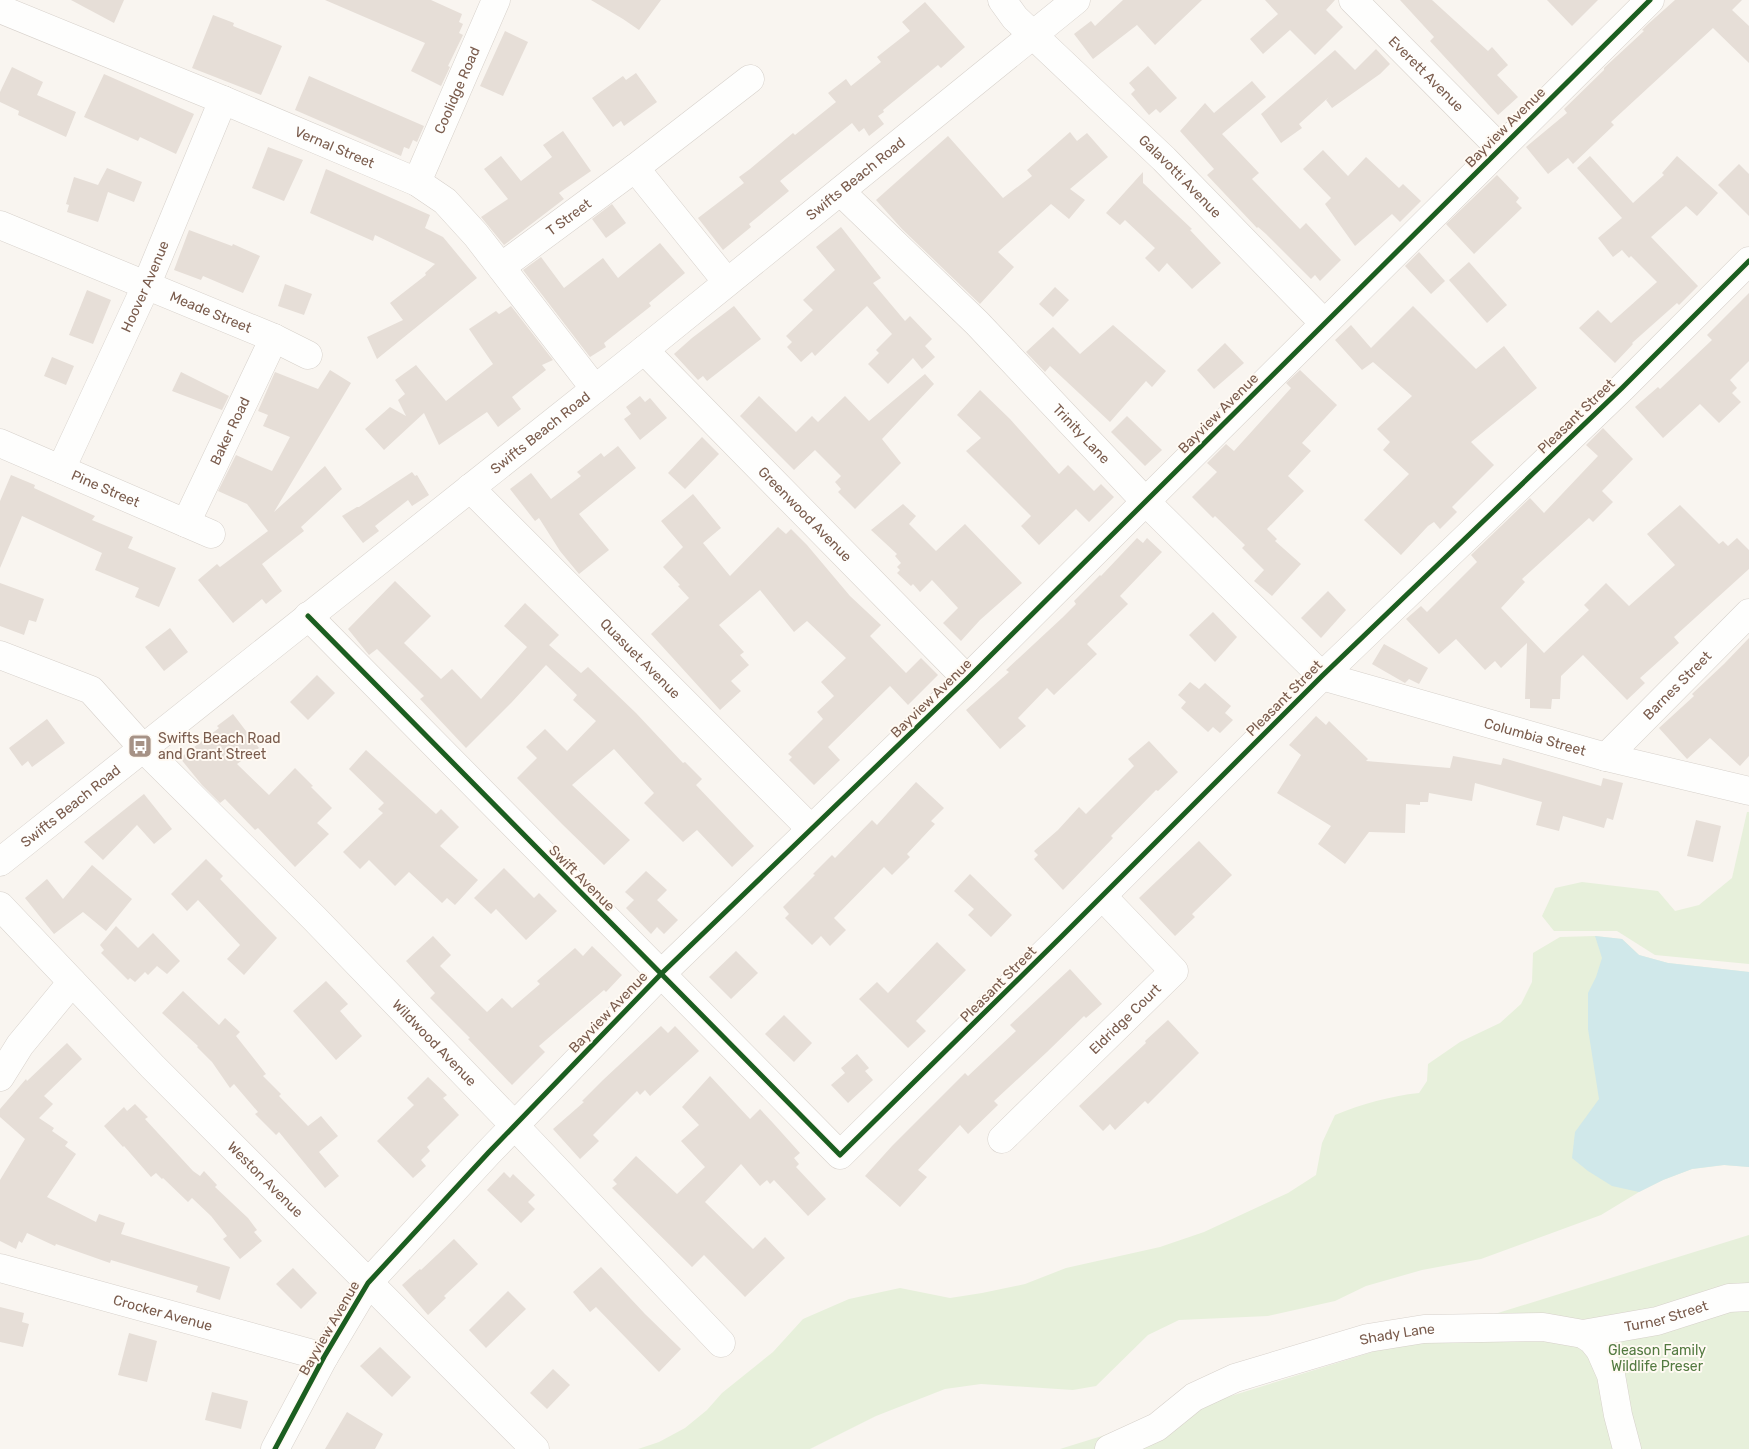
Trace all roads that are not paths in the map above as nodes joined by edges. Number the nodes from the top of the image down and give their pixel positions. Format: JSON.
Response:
{"nodes":[{"id":1,"x":1002,"y":0,"type":"edge"},
{"id":2,"x":1076,"y":0,"type":"edge"},
{"id":3,"x":1353,"y":0,"type":"edge"},
{"id":4,"x":1650,"y":0,"type":"edge"},
{"id":5,"x":493,"y":1,"type":"edge"},
{"id":6,"x":0,"y":9,"type":"edge"},
{"id":7,"x":1034,"y":34,"type":"junction"},
{"id":8,"x":750,"y":79,"type":"dead end"},
{"id":9,"x":223,"y":100,"type":"junction"},
{"id":10,"x":1500,"y":148,"type":"junction"},
{"id":11,"x":635,"y":168,"type":"junction"},
{"id":12,"x":417,"y":182,"type":"junction"},
{"id":13,"x":841,"y":192,"type":"junction"},
{"id":14,"x":0,"y":225,"type":"edge"},
{"id":15,"x":1749,"y":261,"type":"edge"},
{"id":16,"x":501,"y":267,"type":"junction"},
{"id":17,"x":727,"y":282,"type":"junction"},
{"id":18,"x":146,"y":286,"type":"junction"},
{"id":19,"x":1324,"y":322,"type":"junction"},
{"id":20,"x":274,"y":338,"type":"junction"},
{"id":21,"x":644,"y":350,"type":"junction"},
{"id":22,"x":308,"y":356,"type":"dead end"},
{"id":23,"x":595,"y":389,"type":"junction"},
{"id":24,"x":0,"y":443,"type":"edge"},
{"id":25,"x":61,"y":469,"type":"junction"},
{"id":26,"x":470,"y":488,"type":"junction"},
{"id":27,"x":1145,"y":501,"type":"junction"},
{"id":28,"x":186,"y":523,"type":"junction"},
{"id":29,"x":211,"y":534,"type":"dead end"},
{"id":30,"x":1749,"y":613,"type":"edge"},
{"id":31,"x":308,"y":616,"type":"junction"},
{"id":32,"x":0,"y":655,"type":"edge"},
{"id":33,"x":1322,"y":676,"type":"junction"},
{"id":34,"x":967,"y":679,"type":"junction"},
{"id":35,"x":143,"y":748,"type":"junction"},
{"id":36,"x":1606,"y":757,"type":"junction"},
{"id":37,"x":1749,"y":791,"type":"edge"},
{"id":38,"x":811,"y":829,"type":"junction"},
{"id":39,"x":0,"y":862,"type":"edge"},
{"id":40,"x":1102,"y":896,"type":"junction"},
{"id":41,"x":0,"y":906,"type":"edge"},
{"id":42,"x":661,"y":974,"type":"junction"},
{"id":43,"x":72,"y":982,"type":"junction"},
{"id":44,"x":0,"y":1077,"type":"edge"},
{"id":45,"x":514,"y":1126,"type":"junction"},
{"id":46,"x":1002,"y":1139,"type":"dead end"},
{"id":47,"x":840,"y":1155,"type":"joint"},
{"id":48,"x":0,"y":1268,"type":"edge"},
{"id":49,"x":368,"y":1283,"type":"junction"},
{"id":50,"x":1749,"y":1297,"type":"edge"},
{"id":51,"x":1583,"y":1334,"type":"junction"},
{"id":52,"x":721,"y":1343,"type":"dead end"},
{"id":53,"x":324,"y":1358,"type":"junction"},
{"id":54,"x":275,"y":1449,"type":"edge"},
{"id":55,"x":535,"y":1449,"type":"edge"},
{"id":56,"x":1109,"y":1449,"type":"edge"},
{"id":57,"x":1628,"y":1449,"type":"edge"}],
"edges":[{"from":1,"to":7,"type":"street","name":"Galavotti Avenue"},
{"from":2,"to":7,"type":"street","name":"Swifts Beach Road"},
{"from":3,"to":10,"type":"street","name":"Everett Avenue"},
{"from":4,"to":10,"type":"street","name":"Bayview Avenue"},
{"from":5,"to":12,"type":"street","name":"Coolidge Road"},
{"from":6,"to":9,"type":"street","name":"Vernal Street"},
{"from":7,"to":13,"type":"street","name":"Swifts Beach Road"},
{"from":7,"to":19,"type":"street","name":"Galavotti Avenue"},
{"from":8,"to":11,"type":"street","name":"T Street"},
{"from":9,"to":12,"type":"street","name":"Vernal Street"},
{"from":9,"to":18,"type":"street","name":"Hoover Avenue"},
{"from":10,"to":19,"type":"street","name":"Bayview Avenue"},
{"from":11,"to":16,"type":"street","name":"T Street"},
{"from":11,"to":17,"type":"street"},
{"from":12,"to":16,"type":"street","name":"Vernal Street"},
{"from":13,"to":17,"type":"street","name":"Swifts Beach Road"},
{"from":13,"to":27,"type":"street","name":"Trinity Lane"},
{"from":14,"to":18,"type":"street","name":"Meade Street"},
{"from":15,"to":33,"type":"street","name":"Pleasant Street"},
{"from":16,"to":23,"type":"street","name":"Vernal Street"},
{"from":17,"to":21,"type":"street","name":"Swifts Beach Road"},
{"from":18,"to":20,"type":"street","name":"Meade Street"},
{"from":18,"to":25,"type":"street","name":"Hoover Avenue"},
{"from":19,"to":27,"type":"street","name":"Bayview Avenue"},
{"from":20,"to":22,"type":"street","name":"Meade Street"},
{"from":20,"to":28,"type":"street","name":"Baker Road"},
{"from":21,"to":23,"type":"street","name":"Swifts Beach Road"},
{"from":21,"to":34,"type":"street","name":"Greenwood Avenue"},
{"from":23,"to":26,"type":"street","name":"Swifts Beach Road"},
{"from":24,"to":25,"type":"street","name":"Pine Street"},
{"from":25,"to":28,"type":"street","name":"Pine Street"},
{"from":26,"to":31,"type":"street","name":"Swifts Beach Road"},
{"from":26,"to":38,"type":"street","name":"Quasuet Avenue"},
{"from":27,"to":33,"type":"street","name":"Trinity Lane"},
{"from":27,"to":34,"type":"street","name":"Bayview Avenue"},
{"from":28,"to":29,"type":"street","name":"Pine Street"},
{"from":30,"to":36,"type":"street","name":"Barnes Street"},
{"from":31,"to":35,"type":"street","name":"Swifts Beach Road"},
{"from":31,"to":42,"type":"street","name":"Swift Avenue"},
{"from":32,"to":35,"type":"street","name":"Wildwood Avenue"},
{"from":33,"to":36,"type":"street","name":"Columbia Street"},
{"from":33,"to":40,"type":"street","name":"Pleasant Street"},
{"from":34,"to":38,"type":"street","name":"Bayview Avenue"},
{"from":35,"to":39,"type":"street","name":"Swifts Beach Road"},
{"from":35,"to":45,"type":"street","name":"Wildwood Avenue"},
{"from":36,"to":37,"type":"street","name":"Columbia Street"},
{"from":38,"to":42,"type":"street","name":"Bayview Avenue"},
{"from":40,"to":46,"type":"street","name":"Eldridge Court"},
{"from":40,"to":47,"type":"street","name":"Pleasant Street"},
{"from":41,"to":43,"type":"street","name":"Weston Avenue"},
{"from":42,"to":45,"type":"street","name":"Bayview Avenue"},
{"from":42,"to":47,"type":"street","name":"Swift Avenue"},
{"from":43,"to":44,"type":"street"},
{"from":43,"to":49,"type":"street","name":"Weston Avenue"},
{"from":45,"to":49,"type":"street","name":"Bayview Avenue"},
{"from":45,"to":52,"type":"street","name":"Wildwood Avenue"},
{"from":48,"to":53,"type":"street","name":"Crocker Avenue"},
{"from":49,"to":53,"type":"street","name":"Bayview Avenue"},
{"from":49,"to":55,"type":"street","name":"Weston Avenue"},
{"from":50,"to":51,"type":"street","name":"Turner Street"},
{"from":51,"to":56,"type":"street","name":"Shady Lane"},
{"from":51,"to":57,"type":"street"},
{"from":53,"to":54,"type":"street","name":"Bayview Avenue"}]}
